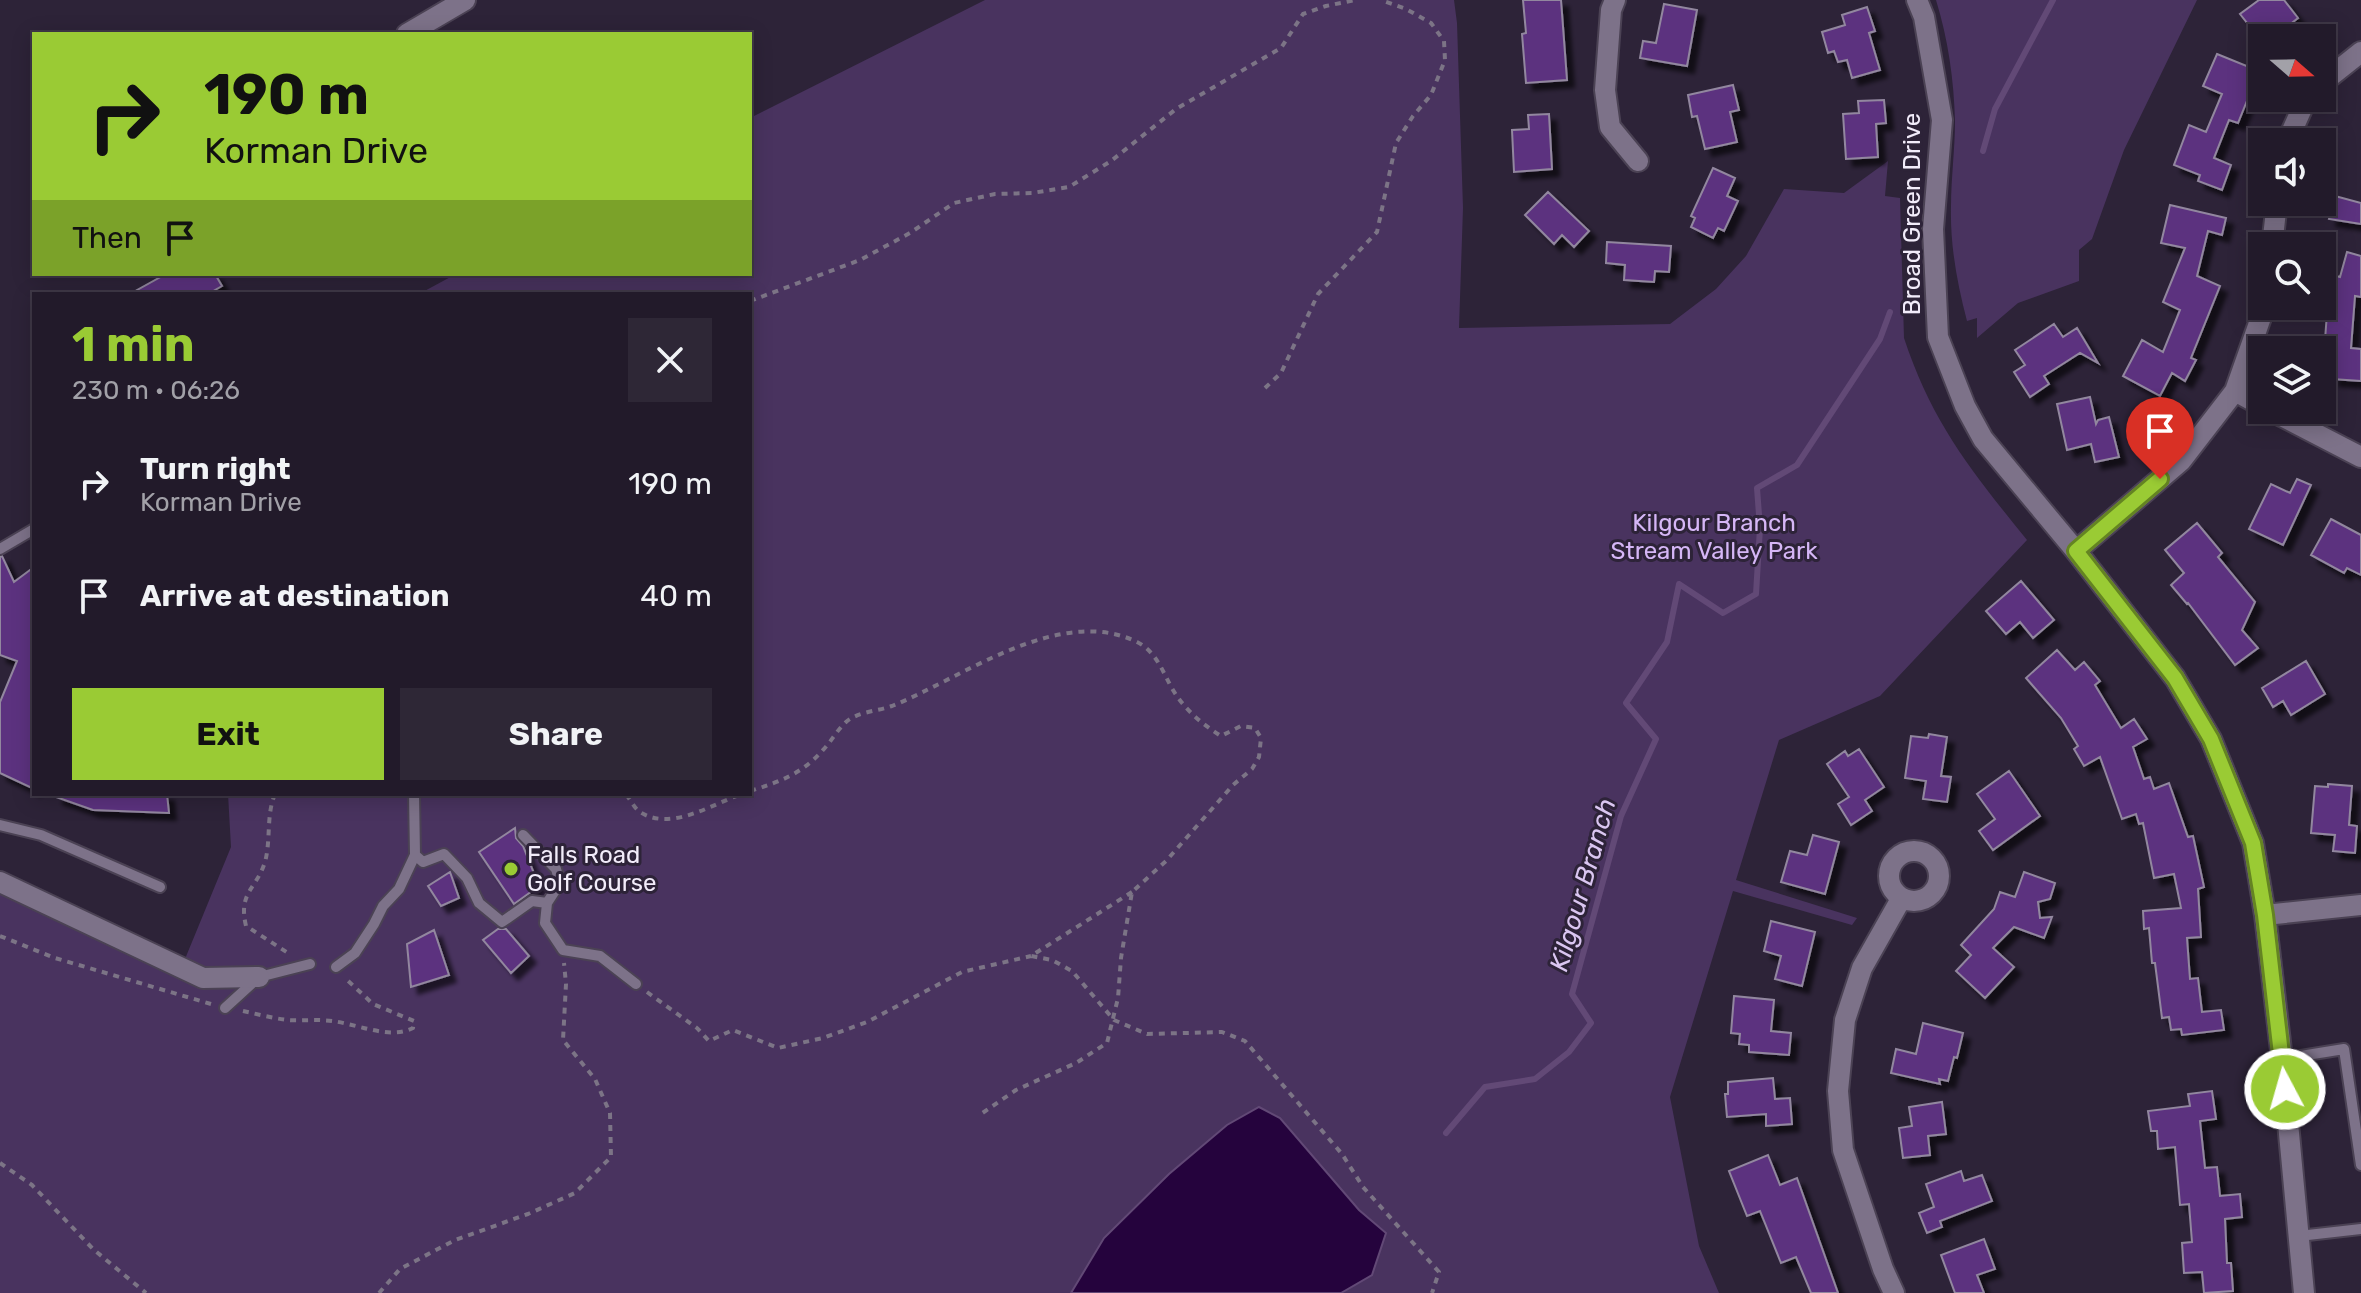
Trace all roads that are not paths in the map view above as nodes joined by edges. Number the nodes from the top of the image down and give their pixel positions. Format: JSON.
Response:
{"nodes":[{"id":1,"x":465,"y":0,"type":"edge"},
{"id":2,"x":1615,"y":0,"type":"edge"},
{"id":3,"x":1917,"y":0,"type":"edge"},
{"id":4,"x":410,"y":32,"type":"edge"},
{"id":5,"x":2361,"y":52,"type":"edge"},
{"id":6,"x":2336,"y":72,"type":"edge"},
{"id":7,"x":1638,"y":161,"type":"dead end"},
{"id":8,"x":2260,"y":320,"type":"edge"},
{"id":9,"x":2235,"y":391,"type":"junction"},
{"id":10,"x":2248,"y":398,"type":"edge"},
{"id":11,"x":2297,"y":424,"type":"edge"},
{"id":12,"x":2361,"y":457,"type":"edge"},
{"id":13,"x":32,"y":530,"type":"edge"},
{"id":14,"x":0,"y":549,"type":"edge"},
{"id":15,"x":2076,"y":551,"type":"junction"},
{"id":16,"x":414,"y":796,"type":"edge"},
{"id":17,"x":0,"y":825,"type":"edge"},
{"id":18,"x":523,"y":835,"type":"dead end"},
{"id":19,"x":415,"y":855,"type":"junction"},
{"id":20,"x":0,"y":882,"type":"edge"},
{"id":21,"x":160,"y":887,"type":"dead end"},
{"id":22,"x":1901,"y":899,"type":"dead end"},
{"id":23,"x":547,"y":903,"type":"junction"},
{"id":24,"x":2361,"y":905,"type":"edge"},
{"id":25,"x":2265,"y":915,"type":"junction"},
{"id":26,"x":310,"y":964,"type":"dead end"},
{"id":27,"x":336,"y":967,"type":"dead end"},
{"id":28,"x":259,"y":977,"type":"junction"},
{"id":29,"x":636,"y":984,"type":"road end"},
{"id":30,"x":225,"y":1008,"type":"dead end"},
{"id":31,"x":2282,"y":1059,"type":"junction"},
{"id":32,"x":2361,"y":1165,"type":"edge"},
{"id":33,"x":2361,"y":1229,"type":"edge"},
{"id":34,"x":2299,"y":1236,"type":"junction"},
{"id":35,"x":1894,"y":1293,"type":"edge"},
{"id":36,"x":2304,"y":1293,"type":"edge"}],
"edges":[{"from":1,"to":4,"type":"street"},
{"from":2,"to":7,"type":"street"},
{"from":3,"to":15,"type":"street","name":"Broad Green Drive"},
{"from":5,"to":6,"type":"street"},
{"from":8,"to":9,"type":"street"},
{"from":9,"to":10,"type":"street"},
{"from":9,"to":15,"type":"street"},
{"from":11,"to":12,"type":"street"},
{"from":13,"to":14,"type":"lane"},
{"from":15,"to":25,"type":"street","name":"Broad Green Drive"},
{"from":16,"to":19,"type":"lane"},
{"from":17,"to":21,"type":"lane"},
{"from":18,"to":23,"type":"lane"},
{"from":19,"to":23,"type":"lane"},
{"from":19,"to":27,"type":"lane"},
{"from":20,"to":28,"type":"street"},
{"from":22,"to":35,"type":"street"},
{"from":23,"to":29,"type":"lane"},
{"from":24,"to":25,"type":"street"},
{"from":25,"to":31,"type":"street","name":"Broad Green Drive"},
{"from":26,"to":28,"type":"lane"},
{"from":28,"to":30,"type":"lane"},
{"from":31,"to":32,"type":"lane"},
{"from":31,"to":34,"type":"street","name":"Broad Green Drive"},
{"from":33,"to":34,"type":"lane"},
{"from":34,"to":36,"type":"street","name":"Broad Green Drive"}]}
